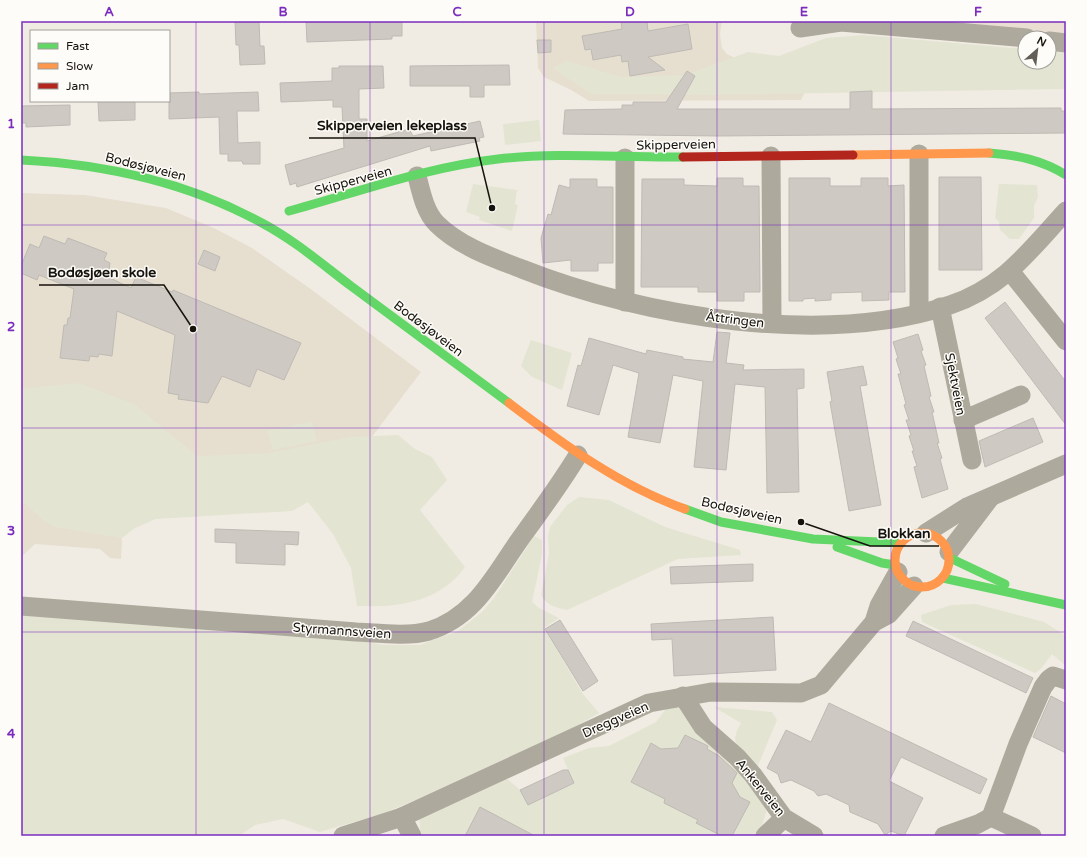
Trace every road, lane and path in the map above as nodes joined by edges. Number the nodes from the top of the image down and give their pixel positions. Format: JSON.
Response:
{"nodes":[{"id":1,"x":800,"y":28,"type":"dead end"},
{"id":2,"x":1017,"y":37,"type":"edge"},
{"id":3,"x":919,"y":154,"type":"junction"},
{"id":4,"x":771,"y":156,"type":"junction"},
{"id":5,"x":625,"y":158,"type":"junction"},
{"id":6,"x":21,"y":160,"type":"edge"},
{"id":7,"x":1066,"y":175,"type":"edge"},
{"id":8,"x":417,"y":176,"type":"junction"},
{"id":9,"x":289,"y":211,"type":"dead end"},
{"id":10,"x":1066,"y":211,"type":"edge"},
{"id":11,"x":1010,"y":271,"type":"junction"},
{"id":12,"x":625,"y":302,"type":"junction"},
{"id":13,"x":940,"y":307,"type":"junction"},
{"id":14,"x":919,"y":312,"type":"junction"},
{"id":15,"x":772,"y":324,"type":"junction"},
{"id":16,"x":1066,"y":341,"type":"edge"},
{"id":17,"x":1021,"y":395,"type":"dead end"},
{"id":18,"x":963,"y":420,"type":"junction"},
{"id":19,"x":578,"y":455,"type":"junction"},
{"id":20,"x":972,"y":460,"type":"dead end"},
{"id":21,"x":1066,"y":464,"type":"edge"},
{"id":22,"x":992,"y":495,"type":"junction"},
{"id":23,"x":926,"y":533,"type":"junction"},
{"id":24,"x":813,"y":539,"type":"junction"},
{"id":25,"x":901,"y":543,"type":"junction"},
{"id":26,"x":949,"y":555,"type":"junction"},
{"id":27,"x":896,"y":569,"type":"junction"},
{"id":28,"x":943,"y":578,"type":"junction"},
{"id":29,"x":914,"y":586,"type":"junction"},
{"id":30,"x":1019,"y":594,"type":"junction"},
{"id":31,"x":1066,"y":605,"type":"edge"},
{"id":32,"x":21,"y":606,"type":"edge"},
{"id":33,"x":874,"y":622,"type":"junction"},
{"id":34,"x":1066,"y":680,"type":"edge"},
{"id":35,"x":683,"y":696,"type":"junction"},
{"id":36,"x":402,"y":817,"type":"junction"},
{"id":37,"x":991,"y":817,"type":"junction"},
{"id":38,"x":784,"y":818,"type":"junction"},
{"id":39,"x":344,"y":836,"type":"edge"},
{"id":40,"x":412,"y":836,"type":"edge"},
{"id":41,"x":765,"y":836,"type":"edge"},
{"id":42,"x":814,"y":836,"type":"edge"},
{"id":43,"x":944,"y":836,"type":"edge"},
{"id":44,"x":1032,"y":836,"type":"edge"}],
"edges":[{"from":1,"to":2,"type":"street"},
{"from":3,"to":4,"type":"street","name":"Skipperveien"},
{"from":3,"to":7,"type":"street","name":"Skipperveien"},
{"from":3,"to":14,"type":"street"},
{"from":4,"to":5,"type":"street","name":"Skipperveien"},
{"from":4,"to":15,"type":"street"},
{"from":5,"to":8,"type":"street","name":"Skipperveien"},
{"from":5,"to":12,"type":"street"},
{"from":6,"to":19,"type":"street","name":"Bodøsjøveien"},
{"from":8,"to":9,"type":"street","name":"Skipperveien"},
{"from":8,"to":12,"type":"street","name":"Åttringen"},
{"from":10,"to":11,"type":"street","name":"Åttringen"},
{"from":11,"to":13,"type":"street","name":"Åttringen"},
{"from":11,"to":16,"type":"street"},
{"from":12,"to":15,"type":"street","name":"Åttringen"},
{"from":13,"to":14,"type":"street","name":"Åttringen"},
{"from":13,"to":18,"type":"street","name":"Sjektveien"},
{"from":14,"to":15,"type":"street","name":"Åttringen"},
{"from":17,"to":18,"type":"street"},
{"from":18,"to":20,"type":"street","name":"Sjektveien"},
{"from":19,"to":24,"type":"street","name":"Bodøsjøveien"},
{"from":19,"to":32,"type":"street","name":"Styrmannsveien"},
{"from":21,"to":22,"type":"street"},
{"from":22,"to":23,"type":"street"},
{"from":22,"to":26,"type":"street"},
{"from":23,"to":25,"type":"street","name":"Bodøsjøveien"},
{"from":23,"to":26,"type":"street"},
{"from":24,"to":25,"type":"street","name":"Bodøsjøveien"},
{"from":24,"to":27,"type":"street","name":"Bodøsjøveien"},
{"from":25,"to":27,"type":"street"},
{"from":26,"to":28,"type":"street"},
{"from":26,"to":30,"type":"street"},
{"from":27,"to":29,"type":"street","name":"Bodøsjøveien"},
{"from":27,"to":33,"type":"street","name":"Dreggveien"},
{"from":28,"to":29,"type":"street"},
{"from":28,"to":30,"type":"street"},
{"from":29,"to":33,"type":"street","name":"Dreggveien"},
{"from":30,"to":31,"type":"street"},
{"from":33,"to":35,"type":"street","name":"Dreggveien"},
{"from":34,"to":37,"type":"street"},
{"from":35,"to":36,"type":"street","name":"Dreggveien"},
{"from":35,"to":38,"type":"street","name":"Ankerveien"},
{"from":36,"to":39,"type":"street","name":"Dreggveien"},
{"from":36,"to":40,"type":"street"},
{"from":37,"to":43,"type":"street"},
{"from":37,"to":44,"type":"street"},
{"from":38,"to":41,"type":"street"},
{"from":38,"to":42,"type":"street","name":"Ankerveien"}]}
